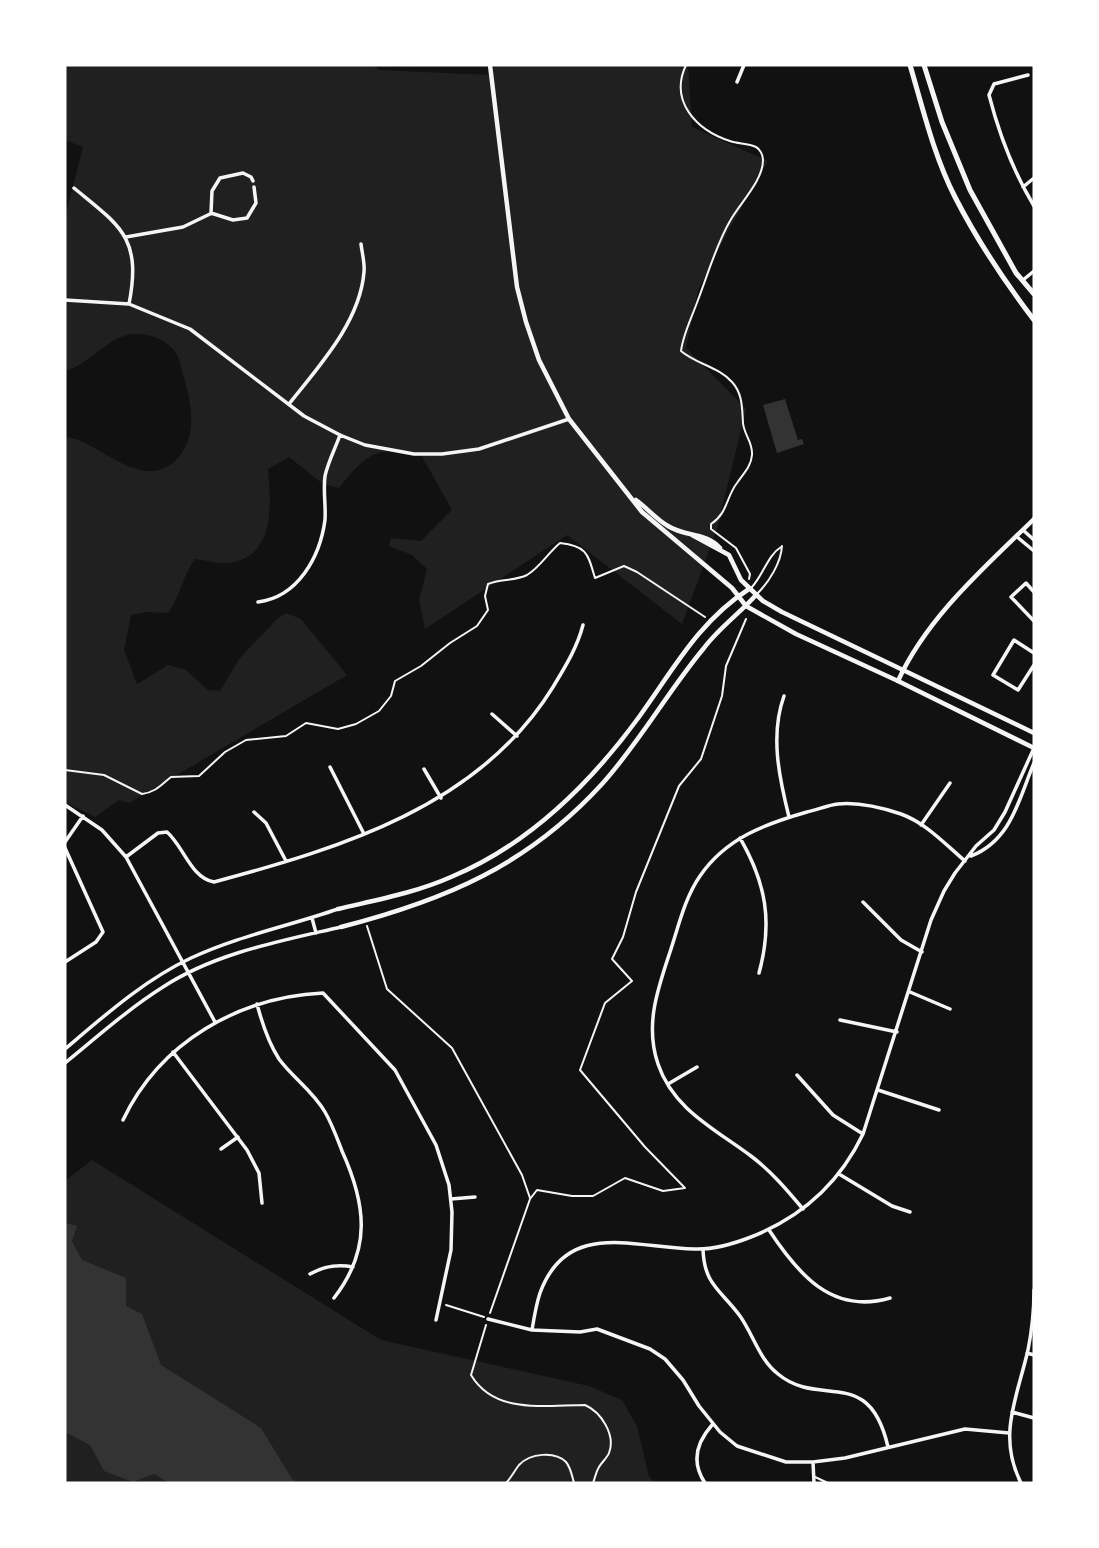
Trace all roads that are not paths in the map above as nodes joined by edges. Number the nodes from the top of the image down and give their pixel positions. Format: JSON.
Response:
{"nodes":[{"id":1,"x":490,"y":65,"type":"edge"},
{"id":2,"x":744,"y":65,"type":"edge"},
{"id":3,"x":910,"y":65,"type":"edge"},
{"id":4,"x":924,"y":65,"type":"edge"},
{"id":5,"x":1028,"y":75,"type":"dead end"},
{"id":6,"x":737,"y":82,"type":"dead end"},
{"id":7,"x":1034,"y":178,"type":"edge"},
{"id":8,"x":74,"y":187,"type":"dead end"},
{"id":9,"x":1023,"y":187,"type":"junction"},
{"id":10,"x":1034,"y":206,"type":"edge"},
{"id":11,"x":211,"y":213,"type":"junction"},
{"id":12,"x":126,"y":237,"type":"junction"},
{"id":13,"x":361,"y":244,"type":"dead end"},
{"id":14,"x":1034,"y":271,"type":"edge"},
{"id":15,"x":1023,"y":280,"type":"junction"},
{"id":16,"x":1034,"y":294,"type":"edge"},
{"id":17,"x":65,"y":300,"type":"edge"},
{"id":18,"x":129,"y":304,"type":"junction"},
{"id":19,"x":1034,"y":320,"type":"edge"},
{"id":20,"x":289,"y":404,"type":"junction"},
{"id":21,"x":569,"y":419,"type":"junction"},
{"id":22,"x":340,"y":435,"type":"junction"},
{"id":23,"x":633,"y":497,"type":"junction"},
{"id":24,"x":1034,"y":519,"type":"edge"},
{"id":25,"x":1023,"y":530,"type":"junction"},
{"id":26,"x":1016,"y":536,"type":"junction"},
{"id":27,"x":1034,"y":540,"type":"edge"},
{"id":28,"x":1034,"y":551,"type":"edge"},
{"id":29,"x":749,"y":589,"type":"junction"},
{"id":30,"x":1034,"y":592,"type":"edge"},
{"id":31,"x":756,"y":595,"type":"junction"},
{"id":32,"x":738,"y":596,"type":"junction"},
{"id":33,"x":258,"y":602,"type":"dead end"},
{"id":34,"x":746,"y":606,"type":"junction"},
{"id":35,"x":1034,"y":621,"type":"edge"},
{"id":36,"x":583,"y":625,"type":"dead end"},
{"id":37,"x":1034,"y":653,"type":"edge"},
{"id":38,"x":1034,"y":665,"type":"edge"},
{"id":39,"x":903,"y":670,"type":"junction"},
{"id":40,"x":898,"y":681,"type":"junction"},
{"id":41,"x":784,"y":696,"type":"dead end"},
{"id":42,"x":492,"y":714,"type":"dead end"},
{"id":43,"x":1034,"y":733,"type":"edge"},
{"id":44,"x":516,"y":736,"type":"junction"},
{"id":45,"x":1034,"y":748,"type":"edge"},
{"id":46,"x":1034,"y":762,"type":"edge"},
{"id":47,"x":330,"y":767,"type":"dead end"},
{"id":48,"x":424,"y":769,"type":"dead end"},
{"id":49,"x":950,"y":782,"type":"dead end"},
{"id":50,"x":441,"y":798,"type":"junction"},
{"id":51,"x":65,"y":805,"type":"edge"},
{"id":52,"x":254,"y":812,"type":"dead end"},
{"id":53,"x":1005,"y":812,"type":"junction"},
{"id":54,"x":83,"y":816,"type":"junction"},
{"id":55,"x":789,"y":817,"type":"junction"},
{"id":56,"x":1013,"y":817,"type":"junction"},
{"id":57,"x":921,"y":825,"type":"junction"},
{"id":58,"x":994,"y":830,"type":"junction"},
{"id":59,"x":365,"y":834,"type":"junction"},
{"id":60,"x":1001,"y":835,"type":"junction"},
{"id":61,"x":740,"y":838,"type":"junction"},
{"id":62,"x":65,"y":842,"type":"edge"},
{"id":63,"x":65,"y":848,"type":"edge"},
{"id":64,"x":969,"y":856,"type":"junction"},
{"id":65,"x":126,"y":857,"type":"junction"},
{"id":66,"x":286,"y":861,"type":"junction"},
{"id":67,"x":965,"y":861,"type":"junction"},
{"id":68,"x":863,"y":902,"type":"dead end"},
{"id":69,"x":338,"y":909,"type":"joint"},
{"id":70,"x":312,"y":918,"type":"junction"},
{"id":71,"x":341,"y":927,"type":"joint"},
{"id":72,"x":316,"y":933,"type":"junction"},
{"id":73,"x":922,"y":952,"type":"junction"},
{"id":74,"x":184,"y":961,"type":"junction"},
{"id":75,"x":65,"y":962,"type":"edge"},
{"id":76,"x":190,"y":972,"type":"junction"},
{"id":77,"x":759,"y":973,"type":"dead end"},
{"id":78,"x":910,"y":992,"type":"junction"},
{"id":79,"x":257,"y":1004,"type":"junction"},
{"id":80,"x":950,"y":1009,"type":"dead end"},
{"id":81,"x":840,"y":1020,"type":"dead end"},
{"id":82,"x":215,"y":1022,"type":"junction"},
{"id":83,"x":897,"y":1032,"type":"junction"},
{"id":84,"x":65,"y":1049,"type":"edge"},
{"id":85,"x":173,"y":1052,"type":"junction"},
{"id":86,"x":65,"y":1063,"type":"edge"},
{"id":87,"x":696,"y":1067,"type":"dead end"},
{"id":88,"x":797,"y":1075,"type":"dead end"},
{"id":89,"x":668,"y":1084,"type":"junction"},
{"id":90,"x":878,"y":1090,"type":"junction"},
{"id":91,"x":939,"y":1110,"type":"dead end"},
{"id":92,"x":123,"y":1120,"type":"dead end"},
{"id":93,"x":863,"y":1134,"type":"junction"},
{"id":94,"x":238,"y":1137,"type":"junction"},
{"id":95,"x":221,"y":1149,"type":"dead end"},
{"id":96,"x":839,"y":1174,"type":"junction"},
{"id":97,"x":475,"y":1197,"type":"dead end"},
{"id":98,"x":451,"y":1199,"type":"junction"},
{"id":99,"x":262,"y":1203,"type":"dead end"},
{"id":100,"x":803,"y":1209,"type":"junction"},
{"id":101,"x":910,"y":1212,"type":"dead end"},
{"id":102,"x":769,"y":1230,"type":"junction"},
{"id":103,"x":703,"y":1249,"type":"junction"},
{"id":104,"x":353,"y":1267,"type":"junction"},
{"id":105,"x":310,"y":1274,"type":"dead end"},
{"id":106,"x":1034,"y":1290,"type":"edge"},
{"id":107,"x":1034,"y":1297,"type":"edge"},
{"id":108,"x":334,"y":1298,"type":"dead end"},
{"id":109,"x":890,"y":1298,"type":"dead end"},
{"id":110,"x":488,"y":1319,"type":"road end"},
{"id":111,"x":436,"y":1320,"type":"dead end"},
{"id":112,"x":532,"y":1330,"type":"junction"},
{"id":113,"x":1027,"y":1353,"type":"junction"},
{"id":114,"x":1034,"y":1355,"type":"edge"},
{"id":115,"x":1012,"y":1412,"type":"junction"},
{"id":116,"x":1034,"y":1418,"type":"edge"},
{"id":117,"x":712,"y":1425,"type":"junction"},
{"id":118,"x":1009,"y":1433,"type":"junction"},
{"id":119,"x":888,"y":1447,"type":"junction"},
{"id":120,"x":813,"y":1462,"type":"junction"},
{"id":121,"x":814,"y":1476,"type":"junction"},
{"id":122,"x":705,"y":1483,"type":"edge"},
{"id":123,"x":814,"y":1483,"type":"edge"},
{"id":124,"x":828,"y":1483,"type":"edge"},
{"id":125,"x":1021,"y":1483,"type":"edge"}],
"edges":[{"from":1,"to":21,"type":"street"},
{"from":2,"to":6,"type":"street"},
{"from":3,"to":19,"type":"main road"},
{"from":4,"to":15,"type":"main road"},
{"from":5,"to":9,"type":"street"},
{"from":7,"to":9,"type":"street"},
{"from":8,"to":12,"type":"street"},
{"from":9,"to":10,"type":"street"},
{"from":11,"to":11,"type":"street"},
{"from":11,"to":12,"type":"street"},
{"from":12,"to":18,"type":"street"},
{"from":13,"to":20,"type":"street"},
{"from":14,"to":15,"type":"street"},
{"from":15,"to":16,"type":"main road"},
{"from":17,"to":18,"type":"street"},
{"from":18,"to":20,"type":"street"},
{"from":20,"to":22,"type":"street"},
{"from":21,"to":22,"type":"street"},
{"from":21,"to":23,"type":"street"},
{"from":22,"to":33,"type":"street"},
{"from":23,"to":29,"type":"street"},
{"from":23,"to":32,"type":"street"},
{"from":24,"to":25,"type":"street"},
{"from":25,"to":26,"type":"street"},
{"from":25,"to":27,"type":"street"},
{"from":26,"to":28,"type":"street"},
{"from":26,"to":39,"type":"street"},
{"from":29,"to":31,"type":"street"},
{"from":29,"to":31,"type":"lane"},
{"from":29,"to":32,"type":"street"},
{"from":30,"to":35,"type":"street"},
{"from":31,"to":34,"type":"street"},
{"from":31,"to":39,"type":"street"},
{"from":32,"to":34,"type":"street"},
{"from":32,"to":69,"type":"street"},
{"from":34,"to":40,"type":"street"},
{"from":34,"to":71,"type":"street"},
{"from":36,"to":44,"type":"street"},
{"from":37,"to":38,"type":"street"},
{"from":39,"to":40,"type":"street"},
{"from":39,"to":43,"type":"street"},
{"from":40,"to":45,"type":"street"},
{"from":41,"to":55,"type":"street"},
{"from":42,"to":44,"type":"street"},
{"from":44,"to":50,"type":"street"},
{"from":45,"to":53,"type":"street"},
{"from":46,"to":56,"type":"street"},
{"from":47,"to":59,"type":"street"},
{"from":48,"to":50,"type":"street"},
{"from":49,"to":57,"type":"street"},
{"from":50,"to":59,"type":"street"},
{"from":51,"to":54,"type":"street"},
{"from":52,"to":66,"type":"street"},
{"from":53,"to":56,"type":"street"},
{"from":53,"to":58,"type":"street"},
{"from":54,"to":62,"type":"street"},
{"from":54,"to":65,"type":"street"},
{"from":55,"to":57,"type":"street"},
{"from":55,"to":61,"type":"street"},
{"from":56,"to":60,"type":"street"},
{"from":57,"to":67,"type":"street"},
{"from":58,"to":60,"type":"street"},
{"from":58,"to":64,"type":"street"},
{"from":59,"to":66,"type":"street"},
{"from":60,"to":64,"type":"street"},
{"from":61,"to":77,"type":"street"},
{"from":61,"to":89,"type":"street"},
{"from":63,"to":75,"type":"street"},
{"from":64,"to":67,"type":"street"},
{"from":65,"to":66,"type":"street"},
{"from":65,"to":74,"type":"street"},
{"from":67,"to":73,"type":"street"},
{"from":68,"to":73,"type":"street"},
{"from":69,"to":70,"type":"street"},
{"from":70,"to":72,"type":"street"},
{"from":70,"to":74,"type":"street"},
{"from":71,"to":72,"type":"street"},
{"from":72,"to":76,"type":"street"},
{"from":73,"to":78,"type":"street"},
{"from":74,"to":76,"type":"street"},
{"from":74,"to":84,"type":"street"},
{"from":76,"to":82,"type":"street"},
{"from":76,"to":86,"type":"street"},
{"from":78,"to":80,"type":"street"},
{"from":78,"to":83,"type":"street"},
{"from":79,"to":82,"type":"street"},
{"from":79,"to":98,"type":"street"},
{"from":79,"to":104,"type":"street"},
{"from":81,"to":83,"type":"street"},
{"from":82,"to":85,"type":"street"},
{"from":83,"to":90,"type":"street"},
{"from":85,"to":92,"type":"street"},
{"from":85,"to":94,"type":"street"},
{"from":87,"to":89,"type":"street"},
{"from":88,"to":93,"type":"street"},
{"from":89,"to":100,"type":"street"},
{"from":90,"to":91,"type":"street"},
{"from":90,"to":93,"type":"street"},
{"from":93,"to":96,"type":"street"},
{"from":94,"to":95,"type":"street"},
{"from":94,"to":99,"type":"street"},
{"from":96,"to":100,"type":"street"},
{"from":96,"to":101,"type":"street"},
{"from":97,"to":98,"type":"street"},
{"from":98,"to":111,"type":"street"},
{"from":100,"to":102,"type":"street"},
{"from":102,"to":103,"type":"street"},
{"from":102,"to":109,"type":"street"},
{"from":103,"to":112,"type":"street"},
{"from":103,"to":119,"type":"street"},
{"from":104,"to":105,"type":"street"},
{"from":104,"to":108,"type":"street"},
{"from":106,"to":107,"type":"street"},
{"from":107,"to":113,"type":"street"},
{"from":110,"to":112,"type":"street"},
{"from":112,"to":117,"type":"street"},
{"from":113,"to":114,"type":"street"},
{"from":113,"to":115,"type":"street"},
{"from":115,"to":116,"type":"street"},
{"from":115,"to":118,"type":"street"},
{"from":117,"to":120,"type":"street"},
{"from":117,"to":122,"type":"street"},
{"from":118,"to":119,"type":"street"},
{"from":118,"to":125,"type":"street"},
{"from":119,"to":120,"type":"street"},
{"from":120,"to":121,"type":"street"},
{"from":121,"to":123,"type":"street"},
{"from":121,"to":124,"type":"lane"}]}
